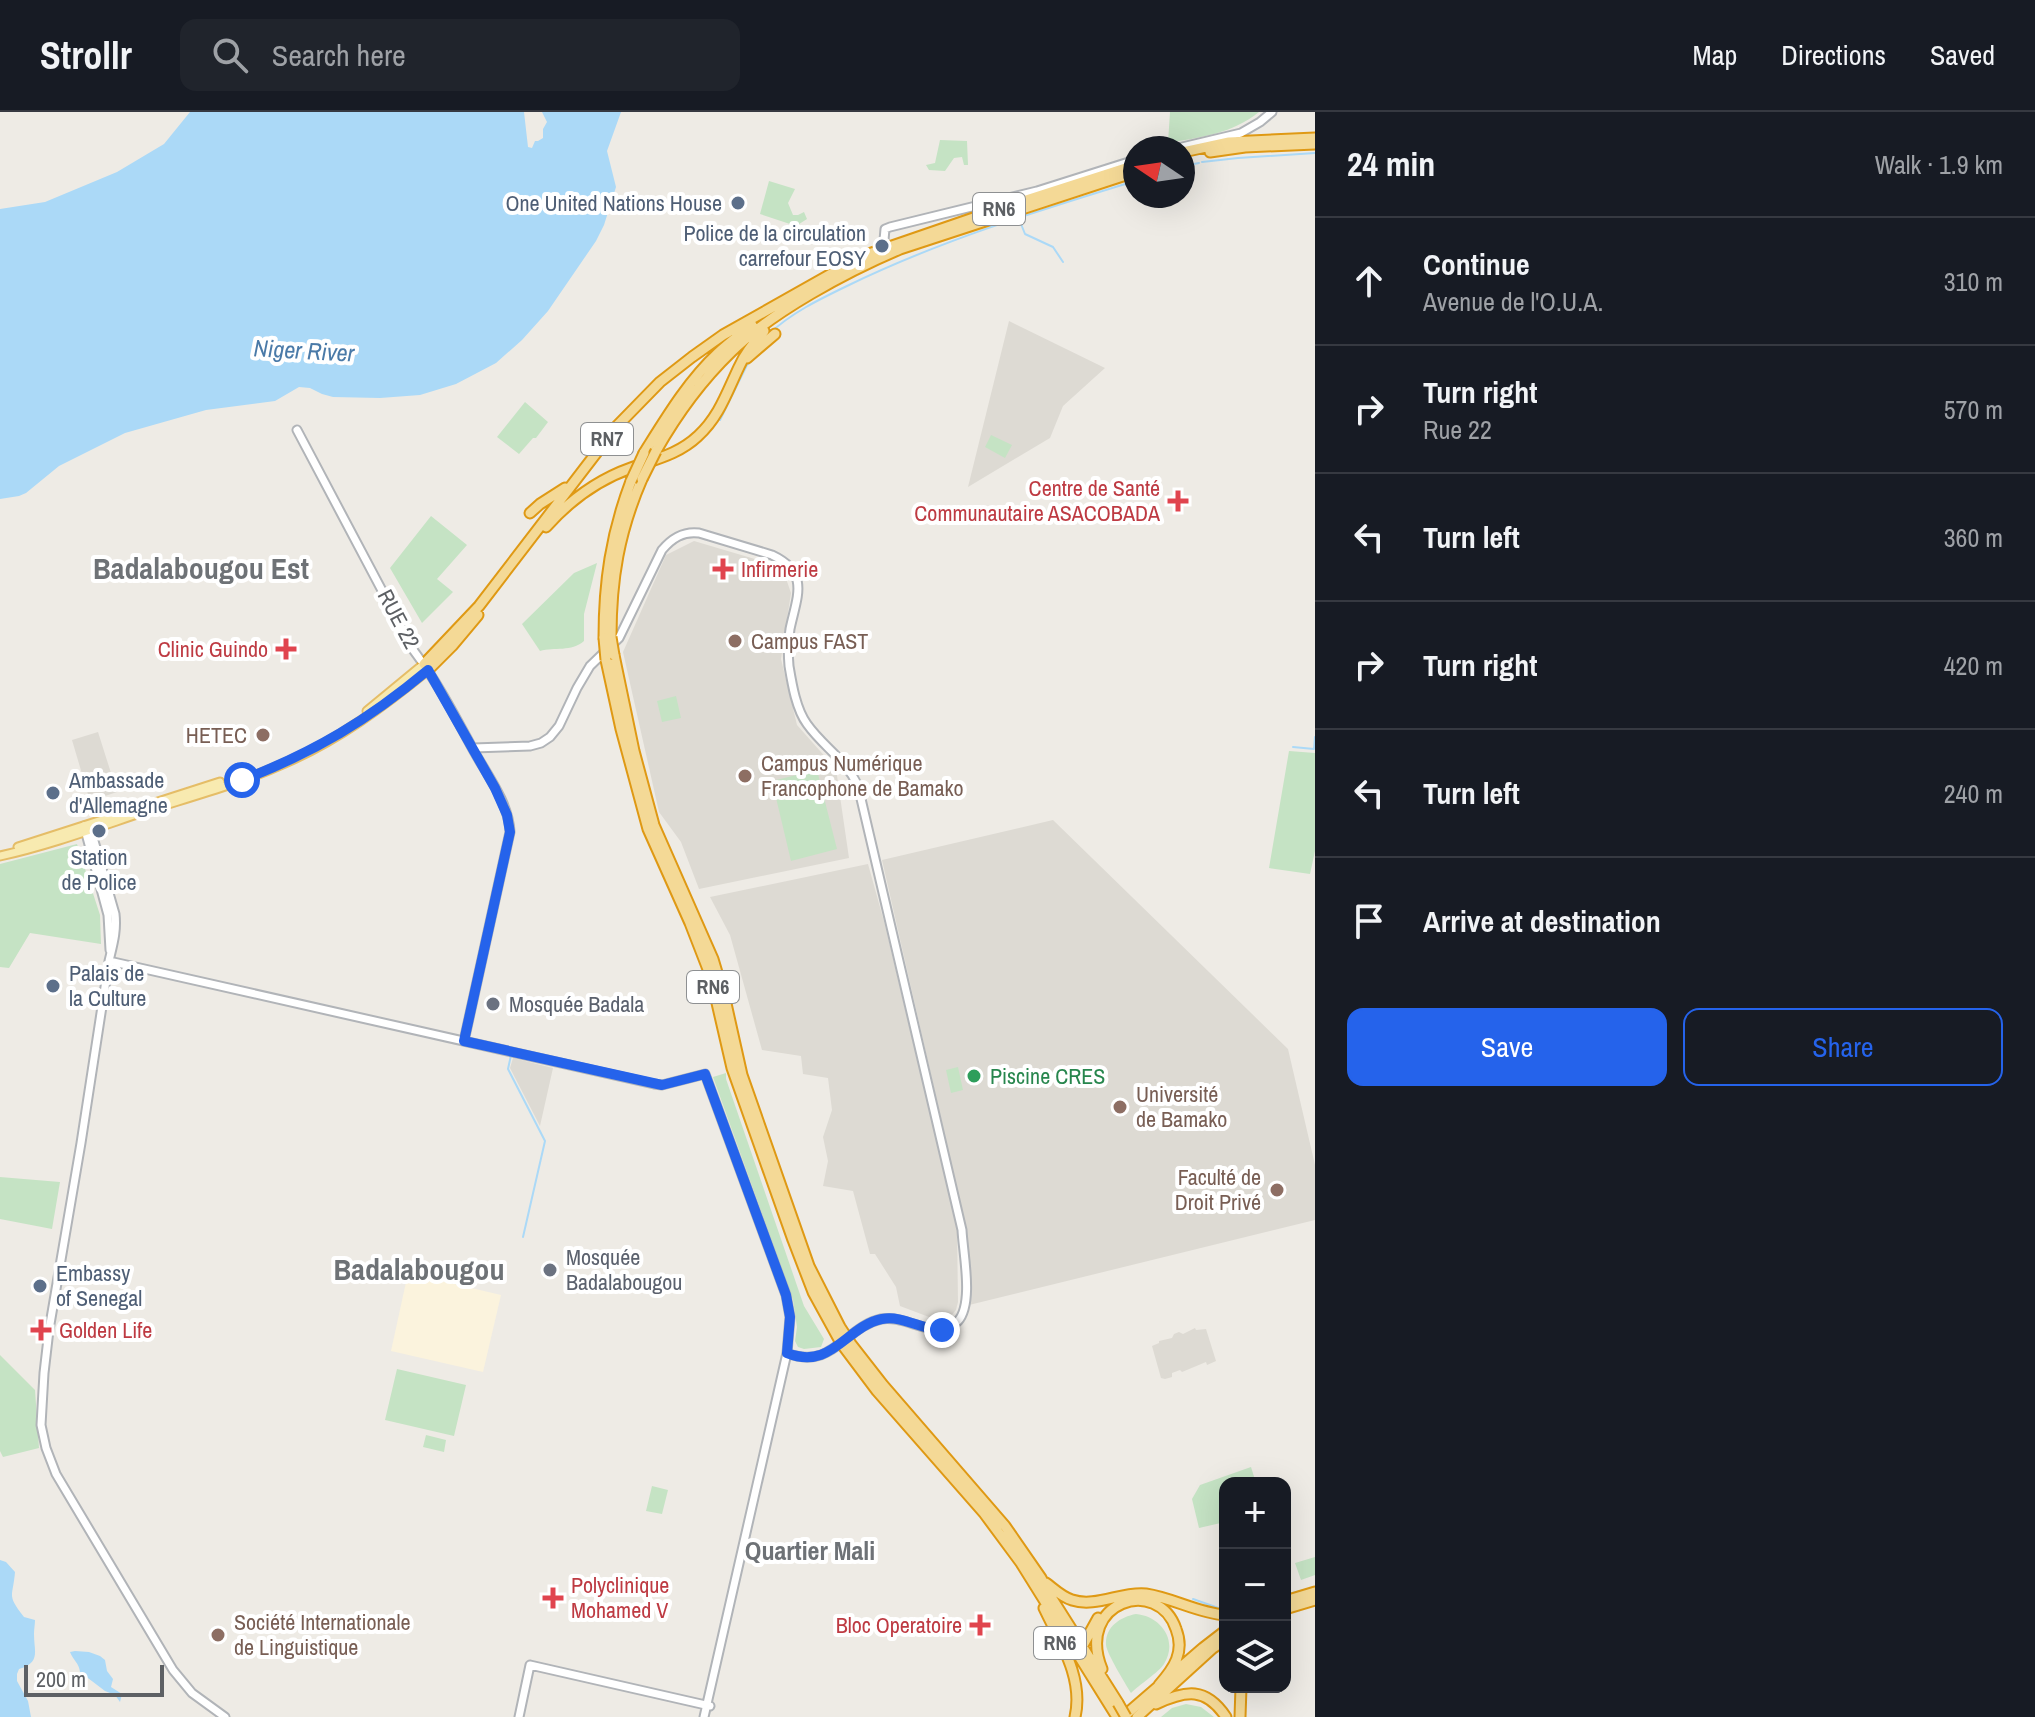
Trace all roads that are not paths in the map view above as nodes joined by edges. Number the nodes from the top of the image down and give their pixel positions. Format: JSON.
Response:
{"nodes":[{"id":1,"x":1272,"y":112,"type":"edge"},
{"id":2,"x":1315,"y":138,"type":"edge"},
{"id":3,"x":1195,"y":144,"type":"edge"},
{"id":4,"x":1315,"y":144,"type":"edge"},
{"id":5,"x":1195,"y":152,"type":"edge"},
{"id":6,"x":1195,"y":154,"type":"edge"},
{"id":7,"x":1123,"y":166,"type":"edge"},
{"id":8,"x":1123,"y":167,"type":"edge"},
{"id":9,"x":1123,"y":176,"type":"edge"},
{"id":10,"x":888,"y":251,"type":"junction"},
{"id":11,"x":770,"y":309,"type":"junction"},
{"id":12,"x":780,"y":315,"type":"junction"},
{"id":13,"x":775,"y":334,"type":"dead end"},
{"id":14,"x":739,"y":366,"type":"junction"},
{"id":15,"x":297,"y":430,"type":"dead end"},
{"id":16,"x":636,"y":480,"type":"junction"},
{"id":17,"x":571,"y":485,"type":"junction"},
{"id":18,"x":564,"y":507,"type":"junction"},
{"id":19,"x":530,"y":513,"type":"dead end"},
{"id":20,"x":551,"y":534,"type":"dead end"},
{"id":21,"x":426,"y":667,"type":"junction"},
{"id":22,"x":473,"y":748,"type":"junction"},
{"id":23,"x":87,"y":827,"type":"junction"},
{"id":24,"x":0,"y":855,"type":"edge"},
{"id":25,"x":109,"y":958,"type":"junction"},
{"id":26,"x":464,"y":1041,"type":"junction"},
{"id":27,"x":844,"y":1341,"type":"junction"},
{"id":28,"x":787,"y":1353,"type":"junction"},
{"id":29,"x":1028,"y":1573,"type":"junction"},
{"id":30,"x":1043,"y":1581,"type":"junction"},
{"id":31,"x":1315,"y":1592,"type":"edge"},
{"id":32,"x":1116,"y":1598,"type":"junction"},
{"id":33,"x":1291,"y":1599,"type":"edge"},
{"id":34,"x":1315,"y":1600,"type":"edge"},
{"id":35,"x":1291,"y":1607,"type":"edge"},
{"id":36,"x":1219,"y":1613,"type":"edge"},
{"id":37,"x":1219,"y":1636,"type":"edge"},
{"id":38,"x":1082,"y":1644,"type":"junction"},
{"id":39,"x":1219,"y":1644,"type":"edge"},
{"id":40,"x":1080,"y":1656,"type":"junction"},
{"id":41,"x":1159,"y":1685,"type":"junction"},
{"id":42,"x":1112,"y":1693,"type":"junction"},
{"id":43,"x":1241,"y":1693,"type":"edge"},
{"id":44,"x":708,"y":1705,"type":"junction"},
{"id":45,"x":1114,"y":1705,"type":"junction"},
{"id":46,"x":1149,"y":1707,"type":"junction"},
{"id":47,"x":225,"y":1717,"type":"edge"},
{"id":48,"x":519,"y":1717,"type":"edge"},
{"id":49,"x":706,"y":1717,"type":"edge"},
{"id":50,"x":1075,"y":1717,"type":"edge"},
{"id":51,"x":1122,"y":1717,"type":"edge"},
{"id":52,"x":1137,"y":1717,"type":"edge"},
{"id":53,"x":1226,"y":1717,"type":"edge"},
{"id":54,"x":1240,"y":1717,"type":"edge"}],
"edges":[{"from":1,"to":3,"type":"street"},
{"from":2,"to":5,"type":"highway"},
{"from":4,"to":6,"type":"highway"},
{"from":7,"to":10,"type":"street"},
{"from":8,"to":10,"type":"highway","number":"RN6"},
{"from":9,"to":10,"type":"highway","number":"RN6"},
{"from":10,"to":11,"type":"highway","number":"RN6"},
{"from":10,"to":12,"type":"highway","number":"RN6"},
{"from":11,"to":16,"type":"highway","number":"RN6","bridge":true},
{"from":11,"to":17,"type":"highway","number":"RN7"},
{"from":12,"to":14,"type":"highway","number":"RN7"},
{"from":12,"to":16,"type":"highway","number":"RN6","bridge":true},
{"from":13,"to":14,"type":"highway"},
{"from":14,"to":18,"type":"highway","number":"RN7"},
{"from":15,"to":21,"type":"street","name":"RUE 22"},
{"from":16,"to":27,"type":"highway","number":"RN6","bridge":true},
{"from":17,"to":19,"type":"highway"},
{"from":17,"to":21,"type":"highway","number":"RN7"},
{"from":18,"to":20,"type":"highway"},
{"from":18,"to":21,"type":"highway","number":"RN7"},
{"from":21,"to":22,"type":"street","name":"RUE 22"},
{"from":21,"to":23,"type":"main road","number":"RN7"},
{"from":22,"to":26,"type":"street","name":"RUE 22"},
{"from":22,"to":27,"type":"street"},
{"from":23,"to":24,"type":"main road","number":"RN7"},
{"from":23,"to":25,"type":"street"},
{"from":25,"to":26,"type":"street"},
{"from":25,"to":47,"type":"street"},
{"from":26,"to":28,"type":"street"},
{"from":27,"to":28,"type":"street"},
{"from":27,"to":29,"type":"highway","number":"RN6"},
{"from":27,"to":30,"type":"highway","number":"RN6"},
{"from":28,"to":44,"type":"street"},
{"from":29,"to":40,"type":"highway"},
{"from":29,"to":50,"type":"highway","number":"RN6"},
{"from":30,"to":32,"type":"highway"},
{"from":30,"to":38,"type":"highway","number":"RN6"},
{"from":31,"to":33,"type":"highway"},
{"from":32,"to":36,"type":"highway"},
{"from":32,"to":38,"type":"highway"},
{"from":34,"to":35,"type":"highway"},
{"from":37,"to":41,"type":"highway"},
{"from":38,"to":40,"type":"highway"},
{"from":38,"to":42,"type":"highway","number":"RN6"},
{"from":39,"to":46,"type":"highway"},
{"from":40,"to":45,"type":"highway"},
{"from":41,"to":42,"type":"highway"},
{"from":41,"to":51,"type":"highway"},
{"from":42,"to":45,"type":"highway"},
{"from":43,"to":54,"type":"highway"},
{"from":44,"to":48,"type":"street"},
{"from":44,"to":49,"type":"street"},
{"from":45,"to":51,"type":"highway","bridge":true},
{"from":46,"to":52,"type":"highway"},
{"from":46,"to":53,"type":"highway"}]}
